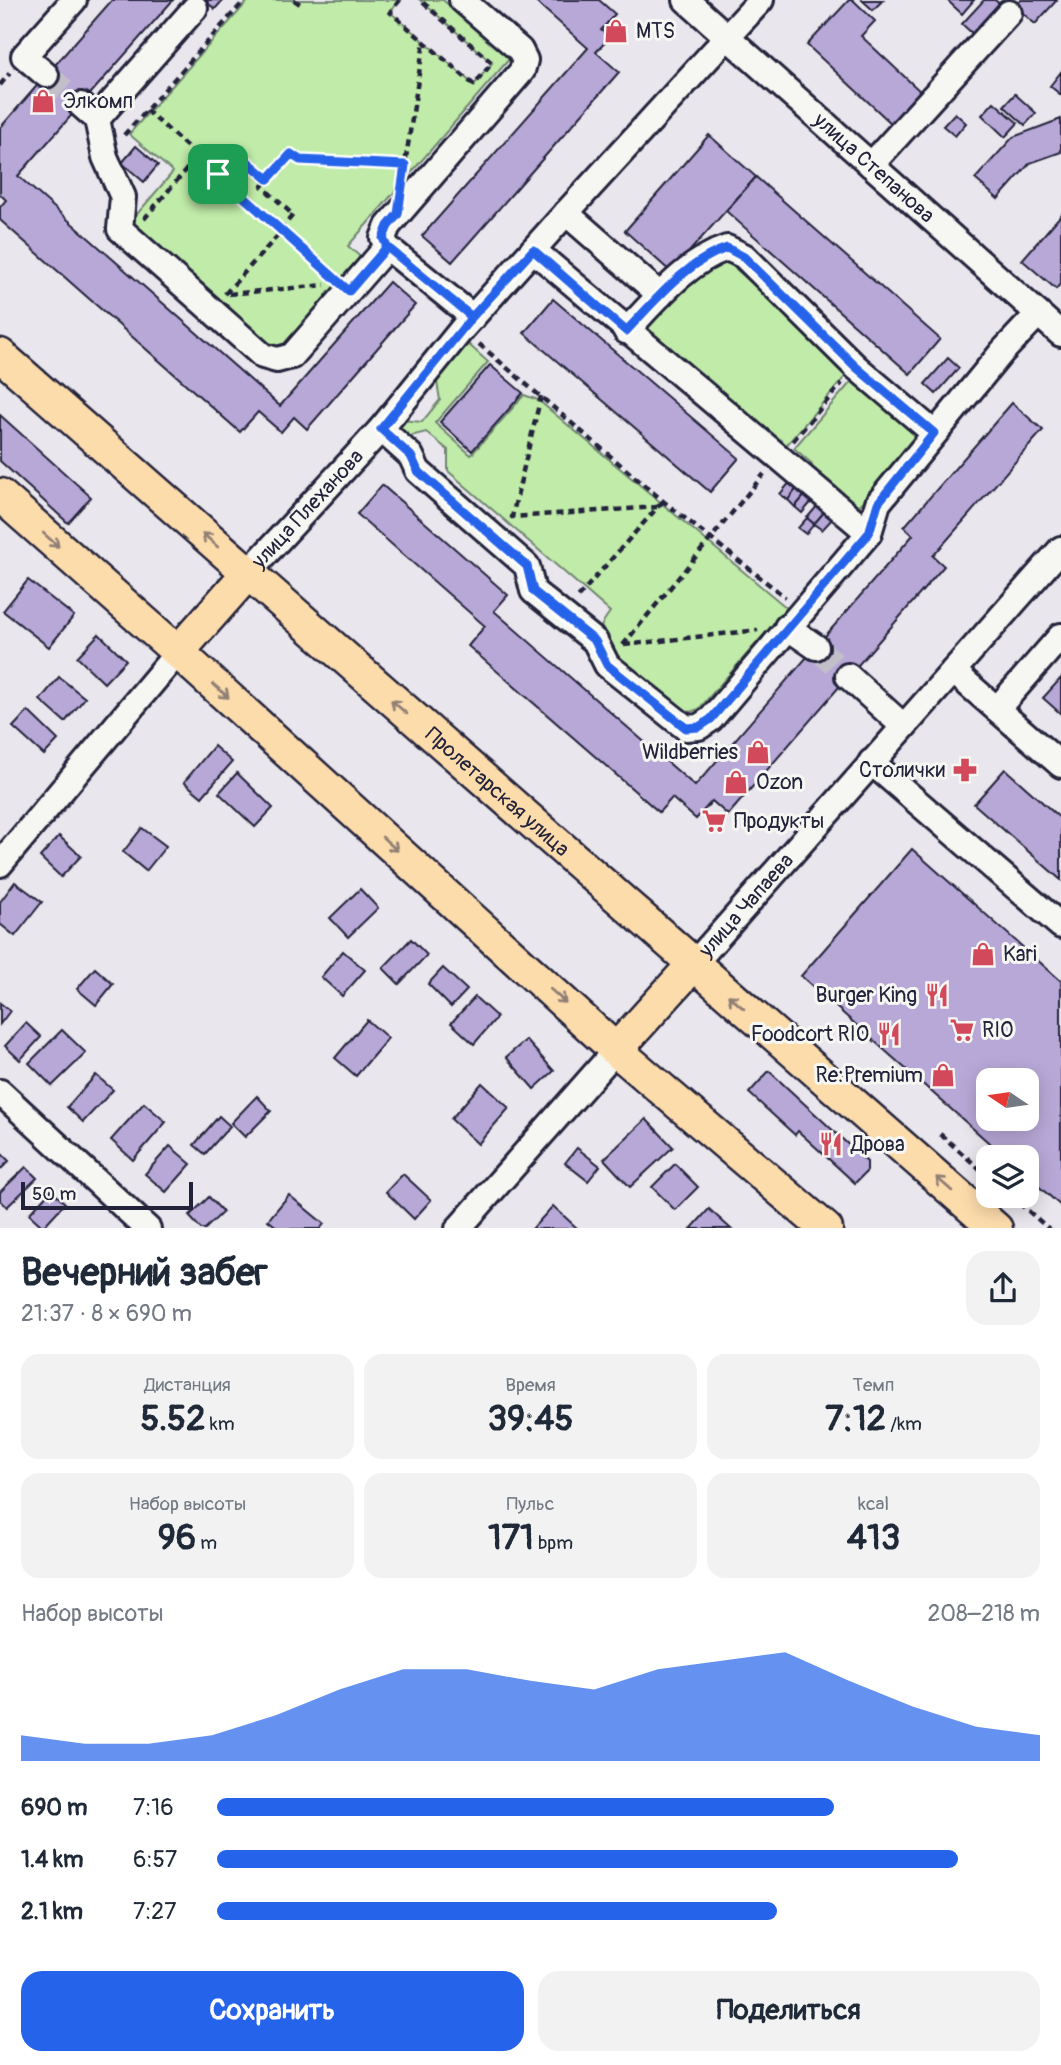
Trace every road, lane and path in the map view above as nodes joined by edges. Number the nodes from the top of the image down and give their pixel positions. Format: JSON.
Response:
{"nodes":[{"id":1,"x":74,"y":0,"type":"edge"},
{"id":2,"x":245,"y":0,"type":"edge"},
{"id":3,"x":295,"y":0,"type":"edge"},
{"id":4,"x":400,"y":0,"type":"edge"},
{"id":5,"x":420,"y":0,"type":"edge"},
{"id":6,"x":440,"y":0,"type":"edge"},
{"id":7,"x":462,"y":0,"type":"edge"},
{"id":8,"x":686,"y":0,"type":"edge"},
{"id":9,"x":761,"y":0,"type":"edge"},
{"id":10,"x":300,"y":4,"type":"dead end"},
{"id":11,"x":195,"y":8,"type":"dead end"},
{"id":12,"x":431,"y":10,"type":"junction"},
{"id":13,"x":1009,"y":13,"type":"dead end"},
{"id":14,"x":727,"y":37,"type":"junction"},
{"id":15,"x":424,"y":41,"type":"junction"},
{"id":16,"x":46,"y":75,"type":"tunnel mouth"},
{"id":17,"x":146,"y":110,"type":"junction"},
{"id":18,"x":105,"y":156,"type":"junction"},
{"id":19,"x":198,"y":156,"type":"junction"},
{"id":20,"x":405,"y":165,"type":"junction"},
{"id":21,"x":871,"y":165,"type":"junction"},
{"id":22,"x":218,"y":174,"type":"junction"},
{"id":23,"x":268,"y":179,"type":"junction"},
{"id":24,"x":566,"y":213,"type":"junction"},
{"id":25,"x":398,"y":214,"type":"junction"},
{"id":26,"x":281,"y":230,"type":"junction"},
{"id":27,"x":129,"y":237,"type":"junction"},
{"id":28,"x":387,"y":247,"type":"junction"},
{"id":29,"x":533,"y":250,"type":"junction"},
{"id":30,"x":345,"y":287,"type":"junction"},
{"id":31,"x":660,"y":295,"type":"junction"},
{"id":32,"x":1038,"y":314,"type":"junction"},
{"id":33,"x":467,"y":323,"type":"junction"},
{"id":34,"x":626,"y":331,"type":"junction"},
{"id":35,"x":1061,"y":334,"type":"edge"},
{"id":36,"x":0,"y":355,"type":"edge"},
{"id":37,"x":856,"y":367,"type":"junction"},
{"id":38,"x":541,"y":396,"type":"junction"},
{"id":39,"x":381,"y":429,"type":"junction"},
{"id":40,"x":934,"y":433,"type":"junction"},
{"id":41,"x":779,"y":457,"type":"junction"},
{"id":42,"x":0,"y":495,"type":"edge"},
{"id":43,"x":663,"y":500,"type":"junction"},
{"id":44,"x":657,"y":507,"type":"junction"},
{"id":45,"x":869,"y":533,"type":"junction"},
{"id":46,"x":710,"y":536,"type":"junction"},
{"id":47,"x":1061,"y":548,"type":"edge"},
{"id":48,"x":247,"y":574,"type":"junction"},
{"id":49,"x":563,"y":614,"type":"junction"},
{"id":50,"x":795,"y":619,"type":"junction"},
{"id":51,"x":1061,"y":636,"type":"edge"},
{"id":52,"x":623,"y":645,"type":"junction"},
{"id":53,"x":816,"y":647,"type":"tunnel mouth"},
{"id":54,"x":177,"y":652,"type":"junction"},
{"id":55,"x":607,"y":665,"type":"junction"},
{"id":56,"x":953,"y":671,"type":"junction"},
{"id":57,"x":848,"y":676,"type":"tunnel mouth"},
{"id":58,"x":997,"y":709,"type":"junction"},
{"id":59,"x":904,"y":726,"type":"junction"},
{"id":60,"x":871,"y":762,"type":"junction"},
{"id":61,"x":1060,"y":763,"type":"edge"},
{"id":62,"x":0,"y":864,"type":"edge"},
{"id":63,"x":1061,"y":926,"type":"edge"},
{"id":64,"x":692,"y":964,"type":"junction"},
{"id":65,"x":616,"y":1050,"type":"junction"},
{"id":66,"x":0,"y":1093,"type":"edge"},
{"id":67,"x":940,"y":1134,"type":"dead end"},
{"id":68,"x":976,"y":1166,"type":"edge"},
{"id":69,"x":1025,"y":1208,"type":"edge"},
{"id":70,"x":148,"y":1228,"type":"edge"},
{"id":71,"x":458,"y":1228,"type":"edge"},
{"id":72,"x":826,"y":1228,"type":"edge"},
{"id":73,"x":996,"y":1228,"type":"edge"},
{"id":74,"x":1049,"y":1228,"type":"edge"}],
"edges":[{"from":1,"to":16,"type":"street"},
{"from":2,"to":17,"type":"path"},
{"from":3,"to":10,"type":"path"},
{"from":4,"to":15,"type":"path"},
{"from":5,"to":12,"type":"path"},
{"from":6,"to":12,"type":"path"},
{"from":7,"to":25,"type":"street"},
{"from":8,"to":14,"type":"street","name":"улица Степанова"},
{"from":9,"to":14,"type":"street","name":"улица Плеханова"},
{"from":11,"to":18,"type":"street"},
{"from":12,"to":15,"type":"path"},
{"from":13,"to":21,"type":"street"},
{"from":14,"to":21,"type":"street","name":"улица Степанова"},
{"from":14,"to":24,"type":"street","name":"улица Плеханова"},
{"from":15,"to":20,"type":"path"},
{"from":17,"to":18,"type":"path"},
{"from":17,"to":19,"type":"path"},
{"from":18,"to":27,"type":"street"},
{"from":19,"to":22,"type":"path"},
{"from":19,"to":27,"type":"path"},
{"from":20,"to":23,"type":"path"},
{"from":20,"to":25,"type":"path"},
{"from":21,"to":32,"type":"street","name":"улица Степанова"},
{"from":22,"to":23,"type":"path"},
{"from":22,"to":26,"type":"path"},
{"from":23,"to":26,"type":"path"},
{"from":24,"to":29,"type":"street","name":"улица Плеханова"},
{"from":24,"to":31,"type":"street"},
{"from":25,"to":28,"type":"street"},
{"from":26,"to":30,"type":"path"},
{"from":26,"to":30,"type":"path"},
{"from":27,"to":30,"type":"street"},
{"from":28,"to":30,"type":"street"},
{"from":28,"to":33,"type":"street"},
{"from":29,"to":33,"type":"street","name":"улица Плеханова"},
{"from":29,"to":34,"type":"street"},
{"from":31,"to":34,"type":"street"},
{"from":31,"to":37,"type":"street"},
{"from":32,"to":35,"type":"street","name":"улица Степанова"},
{"from":32,"to":40,"type":"street"},
{"from":33,"to":38,"type":"path"},
{"from":33,"to":39,"type":"street","name":"улица Плеханова"},
{"from":34,"to":41,"type":"street"},
{"from":48,"to":36,"type":"main road","name":"Пролетарская улица","one_way":true},
{"from":37,"to":40,"type":"street"},
{"from":37,"to":41,"type":"path"},
{"from":38,"to":43,"type":"path"},
{"from":38,"to":44,"type":"path"},
{"from":39,"to":48,"type":"street","name":"улица Плеханова"},
{"from":39,"to":49,"type":"street"},
{"from":40,"to":45,"type":"street"},
{"from":41,"to":45,"type":"street"},
{"from":41,"to":46,"type":"path"},
{"from":42,"to":54,"type":"main road","one_way":true},
{"from":43,"to":44,"type":"path"},
{"from":43,"to":46,"type":"path"},
{"from":44,"to":49,"type":"path"},
{"from":45,"to":50,"type":"street"},
{"from":46,"to":50,"type":"path"},
{"from":46,"to":52,"type":"path"},
{"from":47,"to":56,"type":"street","name":"улица Чапаева"},
{"from":48,"to":54,"type":"main road","name":"улица Плеханова"},
{"from":64,"to":48,"type":"main road","name":"Пролетарская улица","one_way":true},
{"from":49,"to":55,"type":"street"},
{"from":50,"to":52,"type":"path"},
{"from":50,"to":53,"type":"street"},
{"from":50,"to":55,"type":"street"},
{"from":51,"to":58,"type":"street"},
{"from":52,"to":55,"type":"path"},
{"from":54,"to":62,"type":"street","name":"улица Плеханова"},
{"from":54,"to":65,"type":"main road","one_way":true},
{"from":56,"to":58,"type":"street"},
{"from":56,"to":59,"type":"street","name":"улица Чапаева"},
{"from":57,"to":59,"type":"street"},
{"from":58,"to":61,"type":"street"},
{"from":59,"to":60,"type":"street","name":"улица Чапаева"},
{"from":60,"to":63,"type":"street"},
{"from":60,"to":64,"type":"street","name":"улица Чапаева"},
{"from":64,"to":65,"type":"main road","name":"улица Чапаева"},
{"from":73,"to":64,"type":"main road","name":"Пролетарская улица","one_way":true},
{"from":65,"to":71,"type":"street","name":"улица Чапаева"},
{"from":65,"to":72,"type":"main road"},
{"from":66,"to":70,"type":"street"},
{"from":67,"to":68,"type":"path"},
{"from":69,"to":74,"type":"path"}]}
